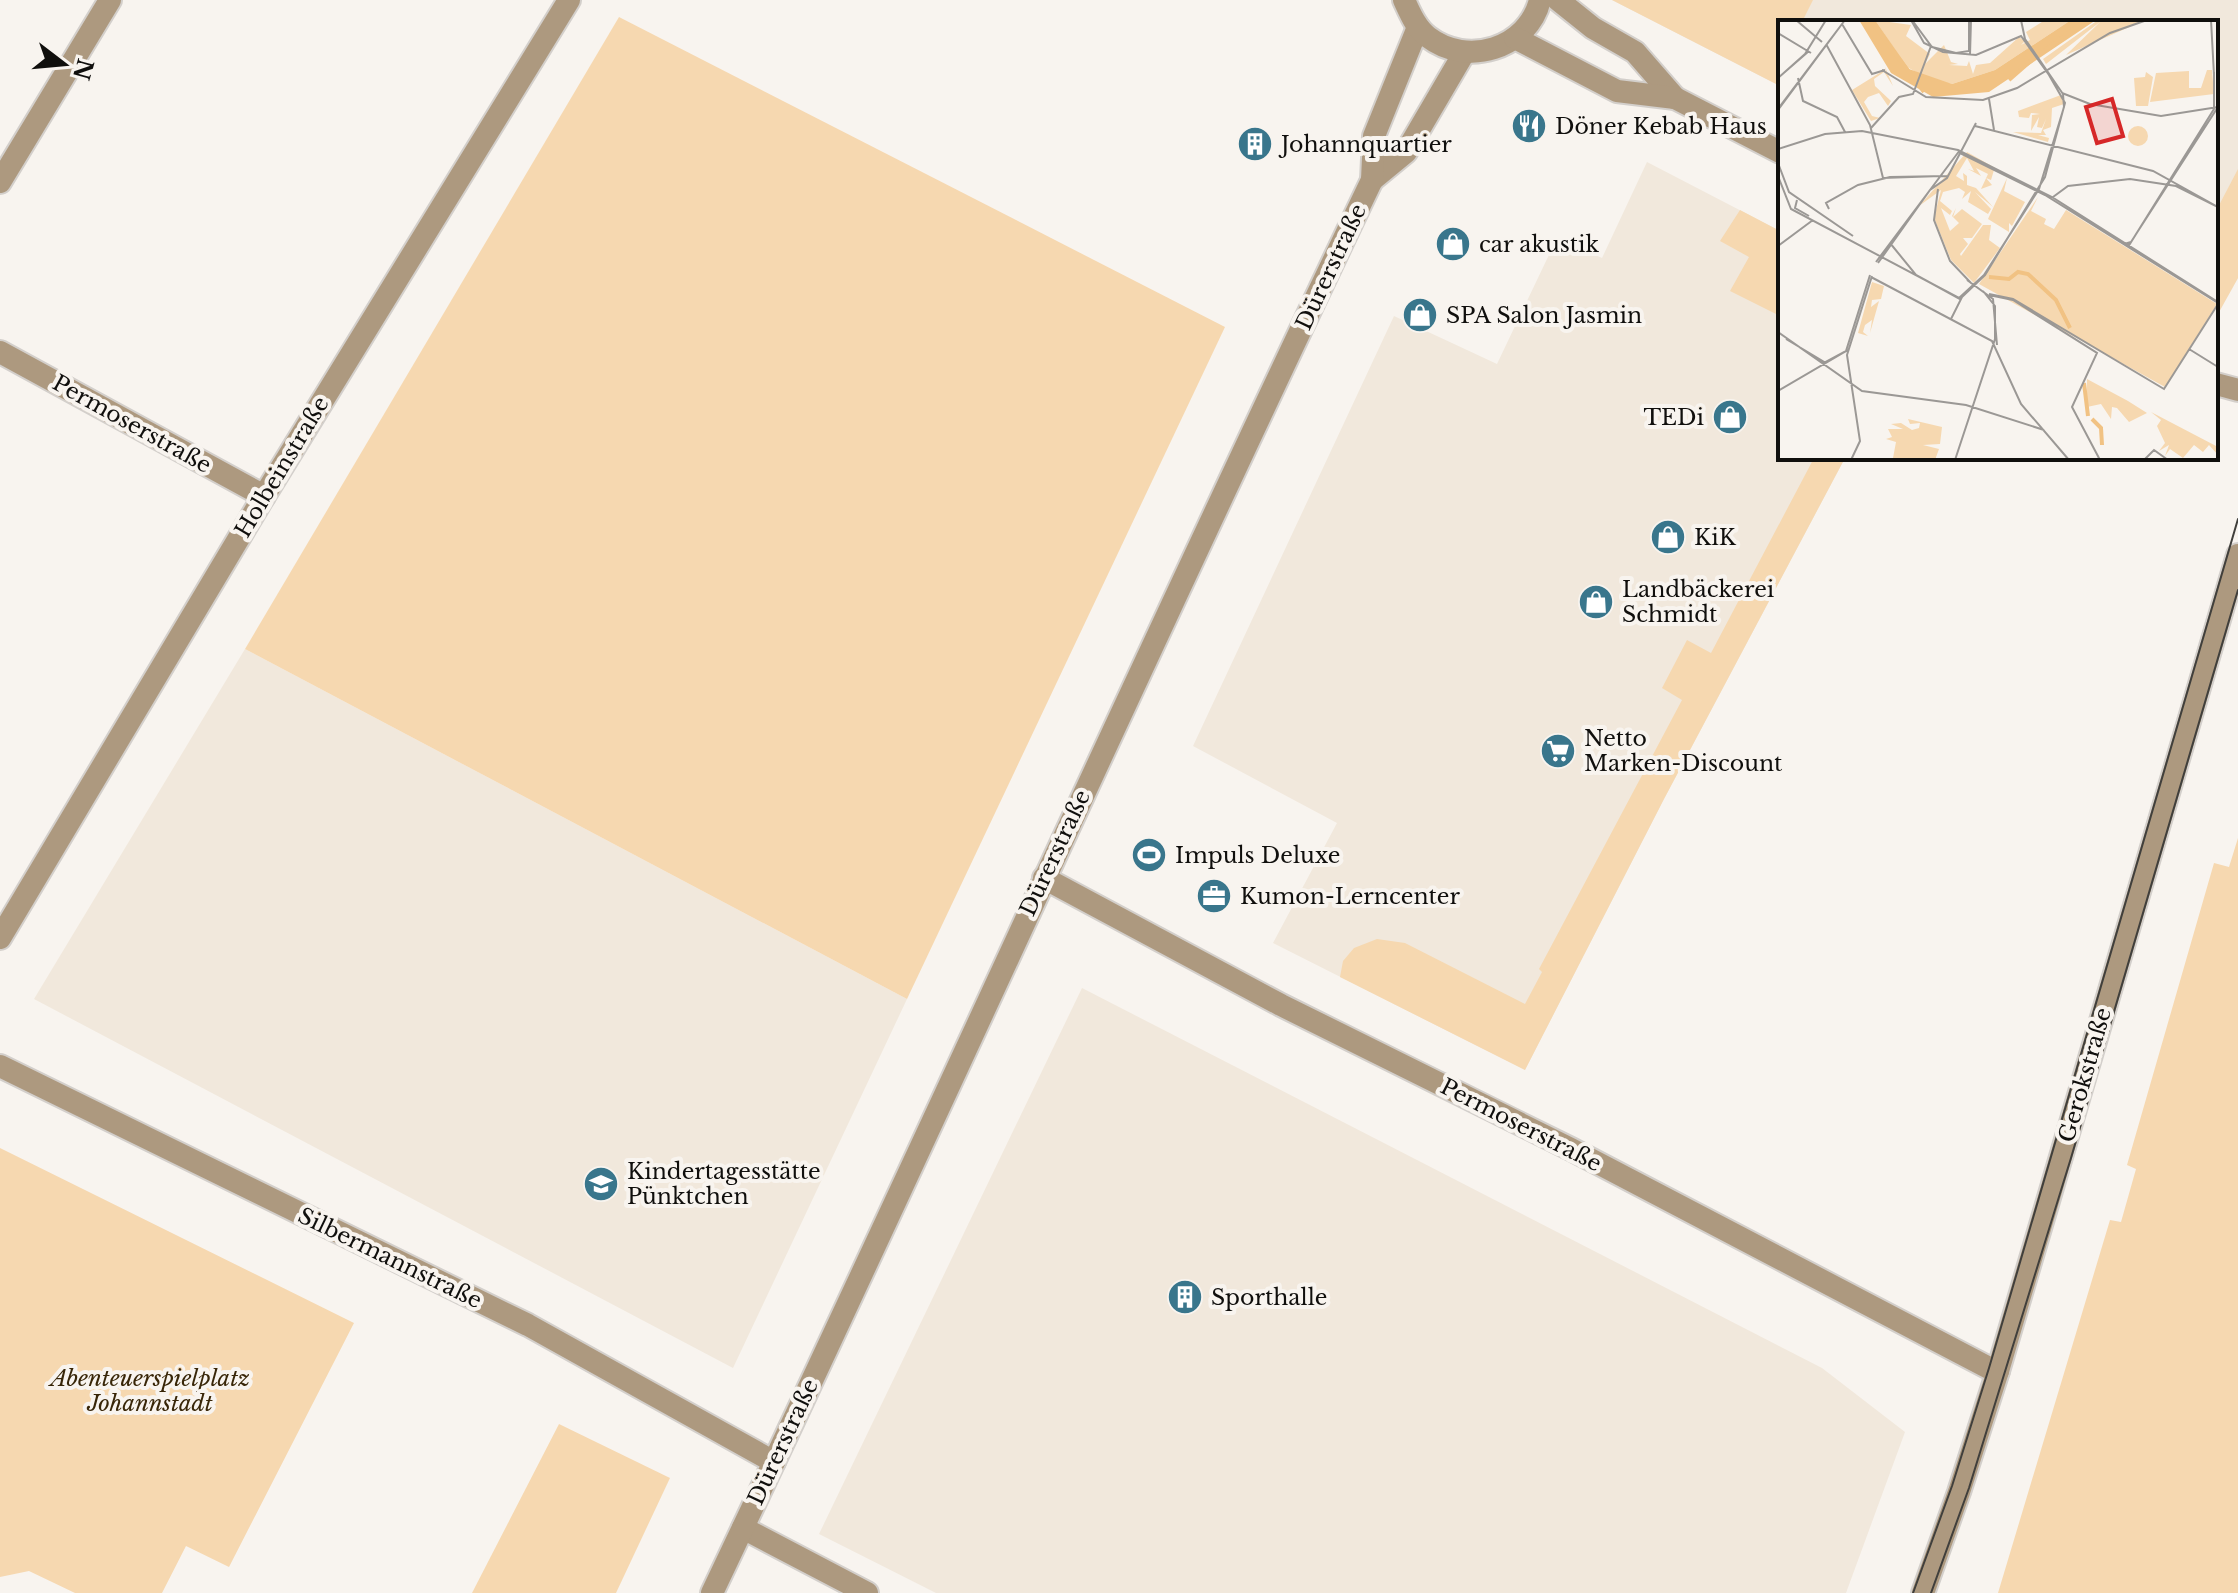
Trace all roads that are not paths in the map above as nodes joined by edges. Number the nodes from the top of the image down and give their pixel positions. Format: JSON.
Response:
{"nodes":[{"id":1,"x":110,"y":0,"type":"edge"},
{"id":2,"x":569,"y":0,"type":"edge"},
{"id":3,"x":1404,"y":0,"type":"edge"},
{"id":4,"x":1540,"y":0,"type":"edge"},
{"id":5,"x":1558,"y":0,"type":"edge"},
{"id":6,"x":1418,"y":27,"type":"junction"},
{"id":7,"x":1515,"y":38,"type":"junction"},
{"id":8,"x":1464,"y":53,"type":"junction"},
{"id":9,"x":1675,"y":98,"type":"junction"},
{"id":10,"x":1778,"y":151,"type":"edge"},
{"id":11,"x":1372,"y":180,"type":"junction"},
{"id":12,"x":0,"y":182,"type":"edge"},
{"id":13,"x":0,"y":352,"type":"edge"},
{"id":14,"x":2218,"y":385,"type":"edge"},
{"id":15,"x":2238,"y":390,"type":"edge"},
{"id":16,"x":264,"y":496,"type":"junction"},
{"id":17,"x":2238,"y":555,"type":"edge"},
{"id":18,"x":1044,"y":878,"type":"junction"},
{"id":19,"x":0,"y":938,"type":"edge"},
{"id":20,"x":0,"y":1066,"type":"edge"},
{"id":21,"x":1998,"y":1371,"type":"junction"},
{"id":22,"x":774,"y":1462,"type":"junction"},
{"id":23,"x":743,"y":1528,"type":"junction"},
{"id":24,"x":712,"y":1593,"type":"edge"},
{"id":25,"x":867,"y":1593,"type":"edge"},
{"id":26,"x":1923,"y":1593,"type":"edge"}],
"edges":[{"from":1,"to":12,"type":"street"},
{"from":2,"to":16,"type":"street","name":"Holbeinstraße"},
{"from":3,"to":6,"type":"street"},
{"from":4,"to":7,"type":"street"},
{"from":5,"to":9,"type":"street"},
{"from":6,"to":8,"type":"street"},
{"from":6,"to":11,"type":"street","name":"Dürerstraße"},
{"from":7,"to":8,"type":"street"},
{"from":7,"to":9,"type":"street"},
{"from":8,"to":11,"type":"street","name":"Dürerstraße"},
{"from":9,"to":10,"type":"street"},
{"from":11,"to":18,"type":"street","name":"Dürerstraße"},
{"from":13,"to":16,"type":"street","name":"Permoserstraße"},
{"from":14,"to":15,"type":"street"},
{"from":16,"to":19,"type":"street","name":"Holbeinstraße"},
{"from":17,"to":21,"type":"street","name":"Gerokstraße"},
{"from":18,"to":21,"type":"street","name":"Permoserstraße"},
{"from":18,"to":22,"type":"street","name":"Dürerstraße"},
{"from":20,"to":22,"type":"street","name":"Silbermannstraße"},
{"from":21,"to":26,"type":"street","name":"Gerokstraße"},
{"from":22,"to":23,"type":"street","name":"Dürerstraße"},
{"from":23,"to":24,"type":"street","name":"Dürerstraße"},
{"from":23,"to":25,"type":"street","name":"Dürerstraße"}]}
